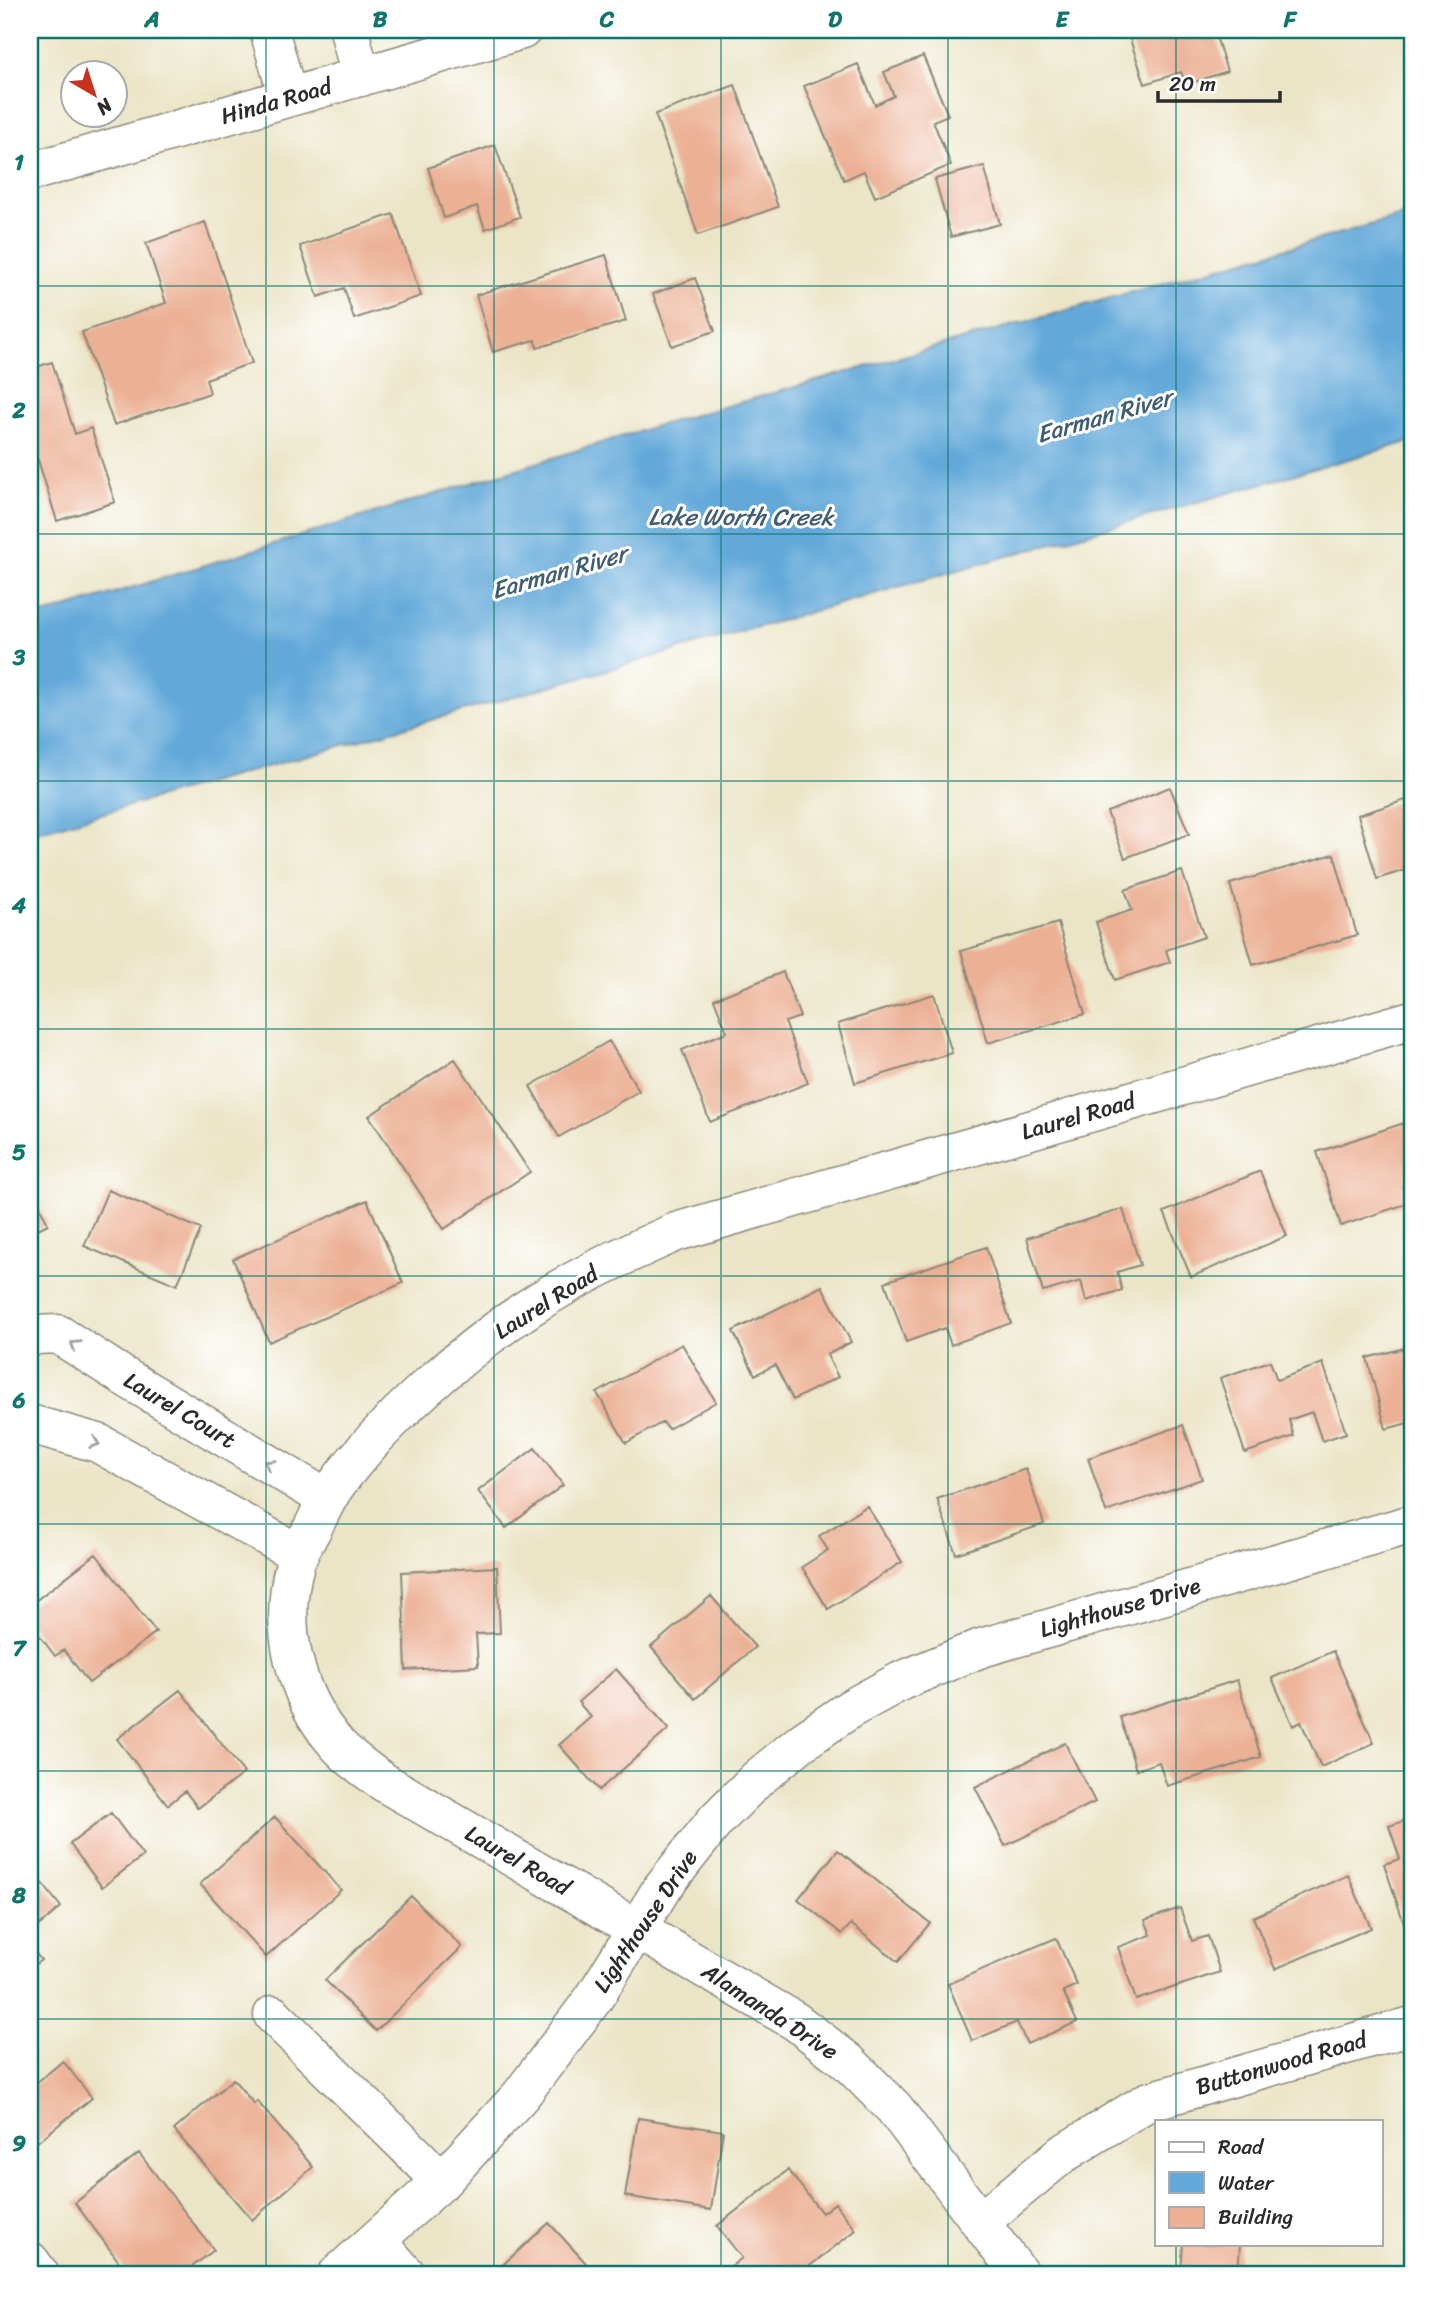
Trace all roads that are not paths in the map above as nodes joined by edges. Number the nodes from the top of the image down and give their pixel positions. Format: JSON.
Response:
{"nodes":[{"id":1,"x":269,"y":30,"type":"edge"},
{"id":2,"x":349,"y":30,"type":"edge"},
{"id":3,"x":522,"y":30,"type":"edge"},
{"id":4,"x":360,"y":77,"type":"junction"},
{"id":5,"x":288,"y":97,"type":"junction"},
{"id":6,"x":30,"y":172,"type":"edge"},
{"id":7,"x":1412,"y":1020,"type":"edge"},
{"id":8,"x":30,"y":1338,"type":"edge"},
{"id":9,"x":30,"y":1424,"type":"edge"},
{"id":10,"x":327,"y":1499,"type":"junction"},
{"id":11,"x":1412,"y":1524,"type":"edge"},
{"id":12,"x":299,"y":1554,"type":"junction"},
{"id":13,"x":637,"y":1929,"type":"junction"},
{"id":14,"x":273,"y":2015,"type":"dead end"},
{"id":15,"x":1412,"y":2026,"type":"edge"},
{"id":16,"x":442,"y":2181,"type":"junction"},
{"id":17,"x":980,"y":2222,"type":"junction"},
{"id":18,"x":377,"y":2241,"type":"junction"},
{"id":19,"x":30,"y":2261,"type":"edge"},
{"id":20,"x":40,"y":2275,"type":"edge"},
{"id":21,"x":337,"y":2275,"type":"edge"},
{"id":22,"x":407,"y":2275,"type":"edge"},
{"id":23,"x":1020,"y":2275,"type":"edge"}],
"edges":[{"from":1,"to":5,"type":"street"},
{"from":2,"to":4,"type":"street"},
{"from":3,"to":4,"type":"street","name":"Hinda Road"},
{"from":4,"to":5,"type":"street","name":"Hinda Road"},
{"from":5,"to":6,"type":"street","name":"Hinda Road"},
{"from":7,"to":10,"type":"street","name":"Laurel Road"},
{"from":10,"to":8,"type":"street","name":"Laurel Court","one_way":true},
{"from":9,"to":12,"type":"street","one_way":true},
{"from":10,"to":12,"type":"street","name":"Laurel Road"},
{"from":11,"to":13,"type":"street","name":"Lighthouse Drive"},
{"from":12,"to":13,"type":"street","name":"Laurel Road"},
{"from":13,"to":16,"type":"street","name":"Lighthouse Drive"},
{"from":13,"to":17,"type":"street","name":"Alamanda Drive"},
{"from":14,"to":16,"type":"street"},
{"from":15,"to":17,"type":"street","name":"Buttonwood Road"},
{"from":16,"to":18,"type":"street","name":"Lighthouse Drive"},
{"from":17,"to":23,"type":"street","name":"Alamanda Drive"},
{"from":18,"to":21,"type":"street","name":"Lighthouse Drive"},
{"from":18,"to":22,"type":"street"},
{"from":19,"to":20,"type":"street"}]}
